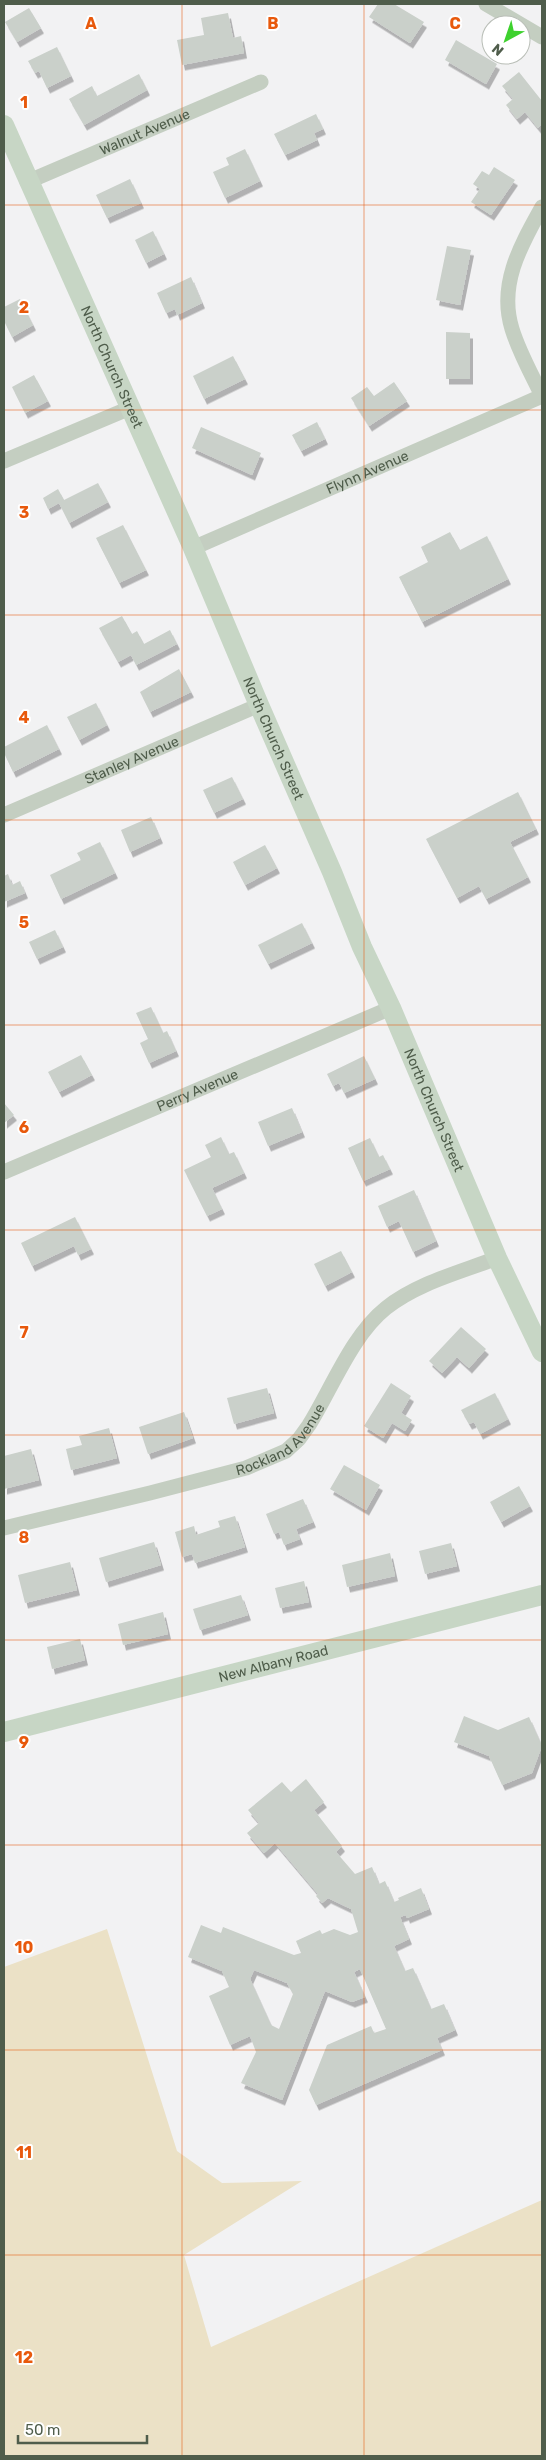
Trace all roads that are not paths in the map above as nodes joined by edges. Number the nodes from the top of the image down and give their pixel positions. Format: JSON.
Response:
{"nodes":[{"id":1,"x":486,"y":4,"type":"edge"},
{"id":2,"x":542,"y":37,"type":"edge"},
{"id":3,"x":261,"y":82,"type":"dead end"},
{"id":4,"x":4,"y":125,"type":"edge"},
{"id":5,"x":27,"y":182,"type":"junction"},
{"id":6,"x":542,"y":207,"type":"edge"},
{"id":7,"x":542,"y":396,"type":"edge"},
{"id":8,"x":130,"y":408,"type":"junction"},
{"id":9,"x":4,"y":461,"type":"edge"},
{"id":10,"x":193,"y":548,"type":"junction"},
{"id":11,"x":258,"y":705,"type":"junction"},
{"id":12,"x":4,"y":815,"type":"edge"},
{"id":13,"x":391,"y":1008,"type":"junction"},
{"id":14,"x":4,"y":1172,"type":"edge"},
{"id":15,"x":497,"y":1258,"type":"junction"},
{"id":16,"x":542,"y":1352,"type":"edge"},
{"id":17,"x":4,"y":1528,"type":"edge"},
{"id":18,"x":542,"y":1595,"type":"edge"},
{"id":19,"x":4,"y":1732,"type":"edge"}],
"edges":[{"from":1,"to":2,"type":"street"},
{"from":3,"to":5,"type":"street","name":"Walnut Avenue"},
{"from":4,"to":5,"type":"main road","name":"North Church Street"},
{"from":5,"to":8,"type":"main road","name":"North Church Street"},
{"from":6,"to":7,"type":"street"},
{"from":7,"to":10,"type":"street","name":"Flynn Avenue"},
{"from":8,"to":9,"type":"street"},
{"from":8,"to":10,"type":"main road","name":"North Church Street"},
{"from":10,"to":11,"type":"main road","name":"North Church Street"},
{"from":11,"to":12,"type":"street","name":"Stanley Avenue"},
{"from":11,"to":13,"type":"main road","name":"North Church Street"},
{"from":13,"to":14,"type":"street","name":"Perry Avenue"},
{"from":13,"to":15,"type":"main road","name":"North Church Street"},
{"from":15,"to":16,"type":"main road","name":"North Church Street"},
{"from":15,"to":17,"type":"street","name":"Rockland Avenue"},
{"from":18,"to":19,"type":"main road","name":"New Albany Road"}]}
